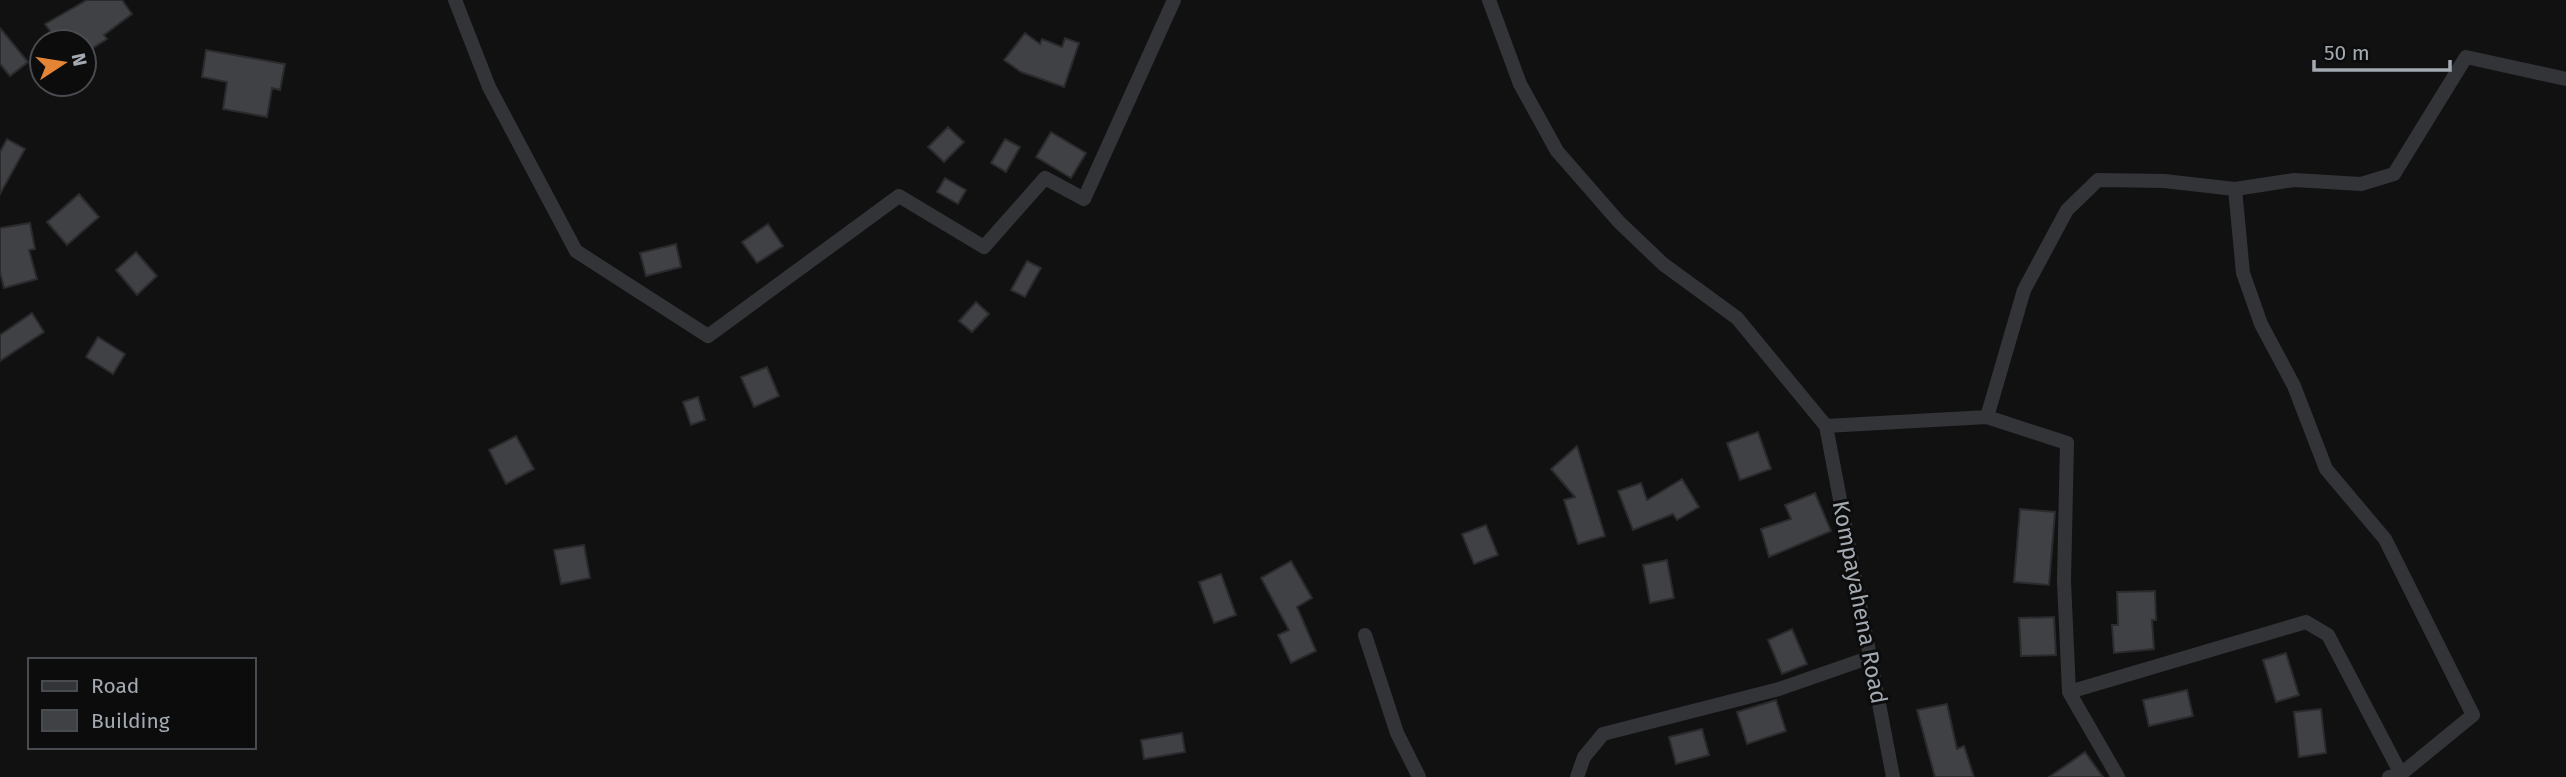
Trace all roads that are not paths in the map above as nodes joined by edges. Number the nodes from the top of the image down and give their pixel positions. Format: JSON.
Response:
{"nodes":[{"id":1,"x":455,"y":0,"type":"edge"},
{"id":2,"x":1174,"y":0,"type":"edge"},
{"id":3,"x":1489,"y":0,"type":"edge"},
{"id":4,"x":2566,"y":79,"type":"edge"},
{"id":5,"x":2235,"y":189,"type":"junction"},
{"id":6,"x":1987,"y":417,"type":"junction"},
{"id":7,"x":1826,"y":426,"type":"junction"},
{"id":8,"x":1365,"y":635,"type":"dead end"},
{"id":9,"x":1871,"y":657,"type":"junction"},
{"id":10,"x":2069,"y":692,"type":"junction"},
{"id":11,"x":2395,"y":775,"type":"edge"},
{"id":12,"x":1419,"y":777,"type":"edge"},
{"id":13,"x":1577,"y":777,"type":"edge"},
{"id":14,"x":1893,"y":777,"type":"edge"},
{"id":15,"x":2118,"y":777,"type":"edge"}],
"edges":[{"from":1,"to":2,"type":"street"},
{"from":3,"to":7,"type":"street","name":"Kompayahena Road"},
{"from":4,"to":5,"type":"street"},
{"from":5,"to":6,"type":"street"},
{"from":5,"to":11,"type":"street"},
{"from":6,"to":7,"type":"street"},
{"from":6,"to":10,"type":"street"},
{"from":7,"to":9,"type":"street","name":"Kompayahena Road"},
{"from":8,"to":12,"type":"street"},
{"from":9,"to":13,"type":"street"},
{"from":9,"to":14,"type":"street","name":"Kompayahena Road"},
{"from":10,"to":11,"type":"street"},
{"from":10,"to":15,"type":"street"}]}
